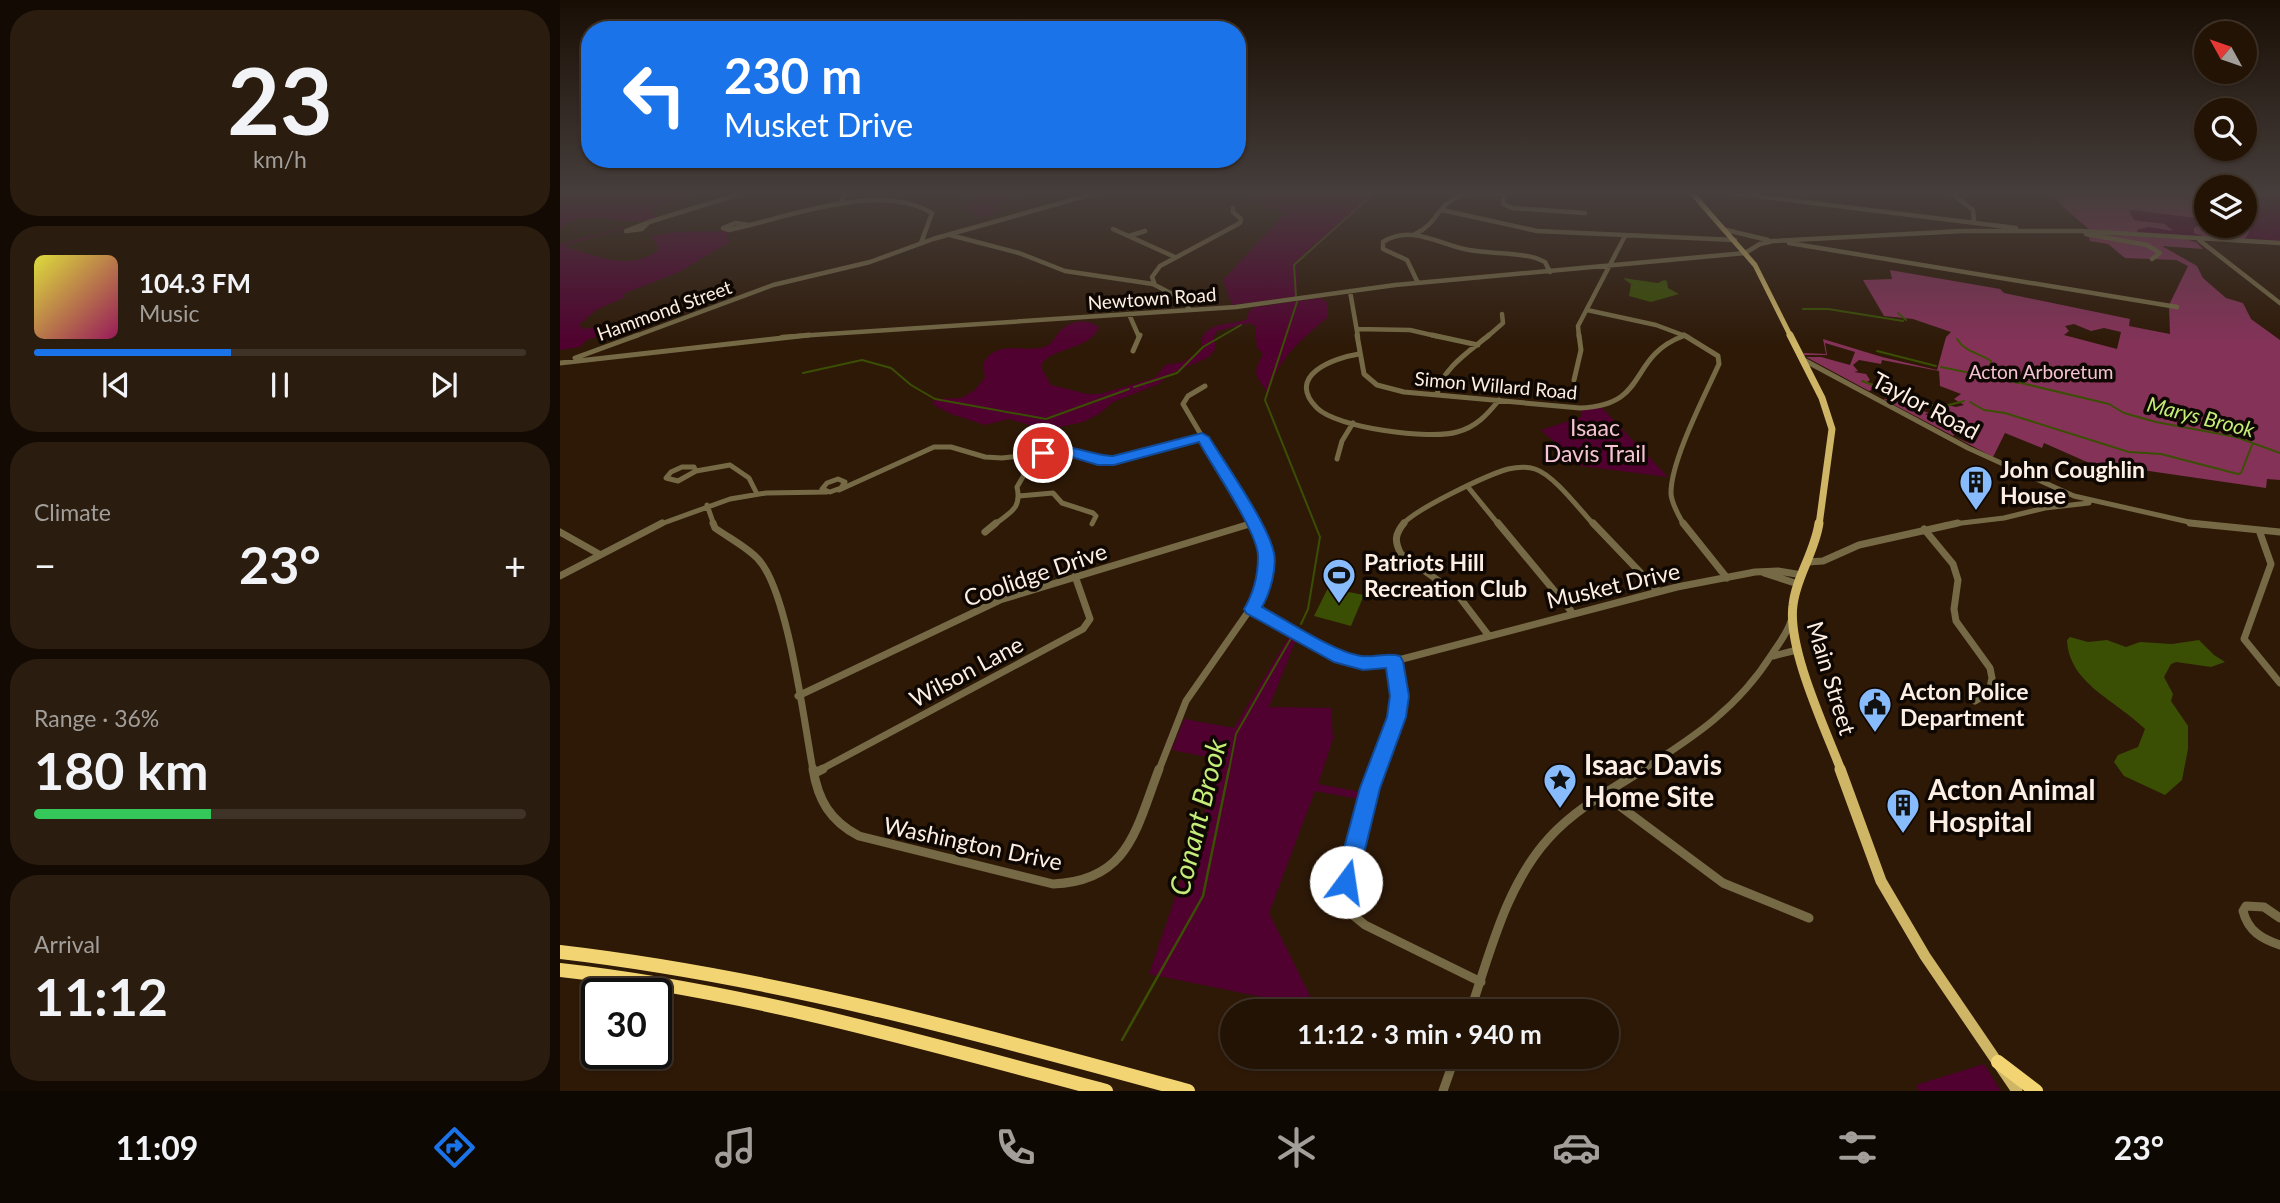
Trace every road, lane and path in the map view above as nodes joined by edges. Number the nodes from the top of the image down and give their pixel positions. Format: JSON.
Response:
{"nodes":[{"id":1,"x":921,"y":243,"type":"edge"},
{"id":2,"x":980,"y":243,"type":"edge"},
{"id":3,"x":1144,"y":243,"type":"edge"},
{"id":4,"x":1202,"y":243,"type":"edge"},
{"id":5,"x":1383,"y":243,"type":"edge"},
{"id":6,"x":1444,"y":243,"type":"edge"},
{"id":7,"x":1621,"y":243,"type":"edge"},
{"id":8,"x":1737,"y":243,"type":"edge"},
{"id":9,"x":1768,"y":243,"type":"edge"},
{"id":10,"x":1803,"y":243,"type":"edge"},
{"id":11,"x":2131,"y":243,"type":"edge"},
{"id":12,"x":2204,"y":243,"type":"edge"},
{"id":13,"x":2245,"y":243,"type":"edge"},
{"id":14,"x":2280,"y":243,"type":"edge"},
{"id":15,"x":2258,"y":244,"type":"junction"},
{"id":16,"x":2280,"y":249,"type":"edge"},
{"id":17,"x":1745,"y":253,"type":"junction"},
{"id":18,"x":1175,"y":257,"type":"junction"},
{"id":19,"x":2152,"y":259,"type":"dead end"},
{"id":20,"x":1609,"y":266,"type":"junction"},
{"id":21,"x":1550,"y":272,"type":"junction"},
{"id":22,"x":1418,"y":283,"type":"junction"},
{"id":23,"x":1156,"y":286,"type":"junction"},
{"id":24,"x":1350,"y":291,"type":"junction"},
{"id":25,"x":2280,"y":303,"type":"edge"},
{"id":26,"x":2176,"y":307,"type":"dead end"},
{"id":27,"x":1190,"y":310,"type":"junction"},
{"id":28,"x":1587,"y":310,"type":"junction"},
{"id":29,"x":1129,"y":314,"type":"junction"},
{"id":30,"x":1502,"y":314,"type":"dead end"},
{"id":31,"x":1357,"y":329,"type":"junction"},
{"id":32,"x":1683,"y":336,"type":"junction"},
{"id":33,"x":1478,"y":345,"type":"junction"},
{"id":34,"x":1133,"y":351,"type":"dead end"},
{"id":35,"x":1359,"y":354,"type":"junction"},
{"id":36,"x":1802,"y":359,"type":"junction"},
{"id":37,"x":560,"y":363,"type":"edge"},
{"id":38,"x":1574,"y":380,"type":"dead end"},
{"id":39,"x":1205,"y":386,"type":"dead end"},
{"id":40,"x":1437,"y":394,"type":"junction"},
{"id":41,"x":1499,"y":400,"type":"junction"},
{"id":42,"x":1353,"y":423,"type":"junction"},
{"id":43,"x":1202,"y":437,"type":"junction"},
{"id":44,"x":1027,"y":456,"type":"junction"},
{"id":45,"x":1337,"y":459,"type":"dead end"},
{"id":46,"x":696,"y":471,"type":"junction"},
{"id":47,"x":860,"y":478,"type":"junction"},
{"id":48,"x":841,"y":479,"type":"junction"},
{"id":49,"x":829,"y":482,"type":"junction"},
{"id":50,"x":1468,"y":487,"type":"junction"},
{"id":51,"x":839,"y":490,"type":"junction"},
{"id":52,"x":801,"y":491,"type":"junction"},
{"id":53,"x":827,"y":492,"type":"junction"},
{"id":54,"x":757,"y":494,"type":"junction"},
{"id":55,"x":1019,"y":496,"type":"junction"},
{"id":56,"x":2096,"y":503,"type":"junction"},
{"id":57,"x":707,"y":505,"type":"junction"},
{"id":58,"x":1253,"y":523,"type":"junction"},
{"id":59,"x":1092,"y":524,"type":"dead end"},
{"id":60,"x":1924,"y":529,"type":"junction"},
{"id":61,"x":2259,"y":530,"type":"junction"},
{"id":62,"x":560,"y":532,"type":"edge"},
{"id":63,"x":985,"y":532,"type":"dead end"},
{"id":64,"x":2280,"y":532,"type":"edge"},
{"id":65,"x":599,"y":555,"type":"junction"},
{"id":66,"x":1808,"y":562,"type":"junction"},
{"id":67,"x":1748,"y":573,"type":"junction"},
{"id":68,"x":1802,"y":575,"type":"junction"},
{"id":69,"x":560,"y":576,"type":"edge"},
{"id":70,"x":1075,"y":576,"type":"junction"},
{"id":71,"x":1727,"y":578,"type":"junction"},
{"id":72,"x":1798,"y":584,"type":"junction"},
{"id":73,"x":1658,"y":591,"type":"junction"},
{"id":74,"x":1252,"y":609,"type":"junction"},
{"id":75,"x":1571,"y":611,"type":"junction"},
{"id":76,"x":1791,"y":620,"type":"junction"},
{"id":77,"x":1489,"y":636,"type":"junction"},
{"id":78,"x":1780,"y":643,"type":"junction"},
{"id":79,"x":1795,"y":647,"type":"junction"},
{"id":80,"x":1773,"y":656,"type":"junction"},
{"id":81,"x":1394,"y":661,"type":"junction"},
{"id":82,"x":2280,"y":683,"type":"edge"},
{"id":83,"x":798,"y":695,"type":"junction"},
{"id":84,"x":1975,"y":701,"type":"dead end"},
{"id":85,"x":814,"y":772,"type":"junction"},
{"id":86,"x":1605,"y":795,"type":"junction"},
{"id":87,"x":1809,"y":918,"type":"dead end"},
{"id":88,"x":2280,"y":918,"type":"edge"},
{"id":89,"x":2280,"y":945,"type":"edge"},
{"id":90,"x":560,"y":952,"type":"edge"},
{"id":91,"x":560,"y":970,"type":"edge"},
{"id":92,"x":1481,"y":982,"type":"junction"},
{"id":93,"x":1475,"y":999,"type":"edge"},
{"id":94,"x":1998,"y":1062,"type":"junction"},
{"id":95,"x":1451,"y":1069,"type":"edge"},
{"id":96,"x":1106,"y":1091,"type":"edge"},
{"id":97,"x":1188,"y":1091,"type":"edge"},
{"id":98,"x":1443,"y":1091,"type":"edge"},
{"id":99,"x":2017,"y":1091,"type":"edge"},
{"id":100,"x":2036,"y":1091,"type":"edge"}],
"edges":[{"from":1,"to":37,"type":"street","name":"Hammond Street"},
{"from":2,"to":23,"type":"street"},
{"from":3,"to":18,"type":"street"},
{"from":4,"to":18,"type":"street"},
{"from":5,"to":22,"type":"street"},
{"from":6,"to":21,"type":"street"},
{"from":7,"to":20,"type":"street"},
{"from":8,"to":17,"type":"main road","name":"Main Street"},
{"from":9,"to":17,"type":"street","name":"Newtown Road"},
{"from":10,"to":26,"type":"street"},
{"from":11,"to":19,"type":"street"},
{"from":12,"to":25,"type":"street"},
{"from":13,"to":15,"type":"street"},
{"from":14,"to":15,"type":"street"},
{"from":15,"to":16,"type":"street"},
{"from":17,"to":20,"type":"street","name":"Newtown Road"},
{"from":17,"to":36,"type":"main road","name":"Main Street"},
{"from":18,"to":23,"type":"street"},
{"from":20,"to":21,"type":"street","name":"Newtown Road"},
{"from":20,"to":28,"type":"street"},
{"from":21,"to":22,"type":"street","name":"Newtown Road"},
{"from":22,"to":24,"type":"street","name":"Newtown Road"},
{"from":23,"to":27,"type":"street"},
{"from":24,"to":27,"type":"street","name":"Newtown Road"},
{"from":24,"to":31,"type":"street","name":"Simon Willard Road"},
{"from":27,"to":29,"type":"street","name":"Newtown Road"},
{"from":28,"to":32,"type":"street"},
{"from":28,"to":38,"type":"street"},
{"from":29,"to":34,"type":"street"},
{"from":29,"to":37,"type":"street","name":"Newtown Road"},
{"from":30,"to":33,"type":"street"},
{"from":31,"to":33,"type":"street"},
{"from":31,"to":35,"type":"street","name":"Simon Willard Road"},
{"from":32,"to":41,"type":"street","name":"Simon Willard Road"},
{"from":32,"to":71,"type":"street"},
{"from":33,"to":40,"type":"street"},
{"from":35,"to":40,"type":"street","name":"Simon Willard Road"},
{"from":35,"to":42,"type":"street"},
{"from":36,"to":56,"type":"street","name":"Taylor Road"},
{"from":36,"to":66,"type":"main road","name":"Main Street"},
{"from":39,"to":43,"type":"street","name":"Washington Drive"},
{"from":40,"to":41,"type":"street","name":"Simon Willard Road"},
{"from":41,"to":42,"type":"street"},
{"from":42,"to":45,"type":"street"},
{"from":43,"to":44,"type":"street"},
{"from":43,"to":58,"type":"street","name":"Washington Drive"},
{"from":44,"to":47,"type":"street"},
{"from":44,"to":55,"type":"street"},
{"from":46,"to":46,"type":"street"},
{"from":46,"to":54,"type":"street"},
{"from":47,"to":48,"type":"street"},
{"from":47,"to":51,"type":"street"},
{"from":48,"to":49,"type":"street"},
{"from":48,"to":51,"type":"street"},
{"from":49,"to":52,"type":"street"},
{"from":49,"to":53,"type":"street"},
{"from":50,"to":73,"type":"street"},
{"from":50,"to":75,"type":"street"},
{"from":50,"to":77,"type":"street"},
{"from":51,"to":53,"type":"street"},
{"from":52,"to":53,"type":"street"},
{"from":52,"to":54,"type":"street"},
{"from":54,"to":57,"type":"street"},
{"from":55,"to":59,"type":"street"},
{"from":55,"to":63,"type":"street"},
{"from":56,"to":60,"type":"street"},
{"from":56,"to":61,"type":"street","name":"Taylor Road"},
{"from":57,"to":65,"type":"street"},
{"from":57,"to":83,"type":"street","name":"Washington Drive"},
{"from":58,"to":70,"type":"street","name":"Coolidge Drive"},
{"from":58,"to":74,"type":"street","name":"Washington Drive"},
{"from":60,"to":66,"type":"street"},
{"from":60,"to":84,"type":"street"},
{"from":61,"to":64,"type":"street","name":"Taylor Road"},
{"from":61,"to":82,"type":"street"},
{"from":62,"to":65,"type":"street"},
{"from":65,"to":69,"type":"street"},
{"from":66,"to":68,"type":"main road","name":"Main Street"},
{"from":67,"to":68,"type":"street","name":"Musket Drive"},
{"from":67,"to":71,"type":"street","name":"Musket Drive"},
{"from":67,"to":72,"type":"street","name":"Musket Drive"},
{"from":68,"to":72,"type":"main road","name":"Main Street"},
{"from":70,"to":83,"type":"street","name":"Coolidge Drive"},
{"from":70,"to":85,"type":"street","name":"Wilson Lane"},
{"from":71,"to":73,"type":"street","name":"Musket Drive"},
{"from":72,"to":76,"type":"main road","name":"Main Street"},
{"from":73,"to":75,"type":"street","name":"Musket Drive"},
{"from":74,"to":81,"type":"street","name":"Musket Drive"},
{"from":74,"to":85,"type":"street","name":"Washington Drive"},
{"from":75,"to":77,"type":"street","name":"Musket Drive"},
{"from":76,"to":78,"type":"street"},
{"from":76,"to":79,"type":"main road","name":"Main Street"},
{"from":77,"to":81,"type":"street","name":"Musket Drive"},
{"from":78,"to":79,"type":"street"},
{"from":78,"to":80,"type":"street"},
{"from":79,"to":80,"type":"street"},
{"from":79,"to":94,"type":"main road","name":"Main Street"},
{"from":80,"to":86,"type":"street"},
{"from":81,"to":92,"type":"street"},
{"from":83,"to":85,"type":"street","name":"Washington Drive"},
{"from":86,"to":87,"type":"street"},
{"from":86,"to":92,"type":"street"},
{"from":88,"to":89,"type":"street"},
{"from":90,"to":97,"type":"highway"},
{"from":91,"to":96,"type":"highway"},
{"from":92,"to":93,"type":"street"},
{"from":94,"to":99,"type":"main road","name":"Main Street"},
{"from":94,"to":100,"type":"highway"},
{"from":95,"to":98,"type":"street"}]}
